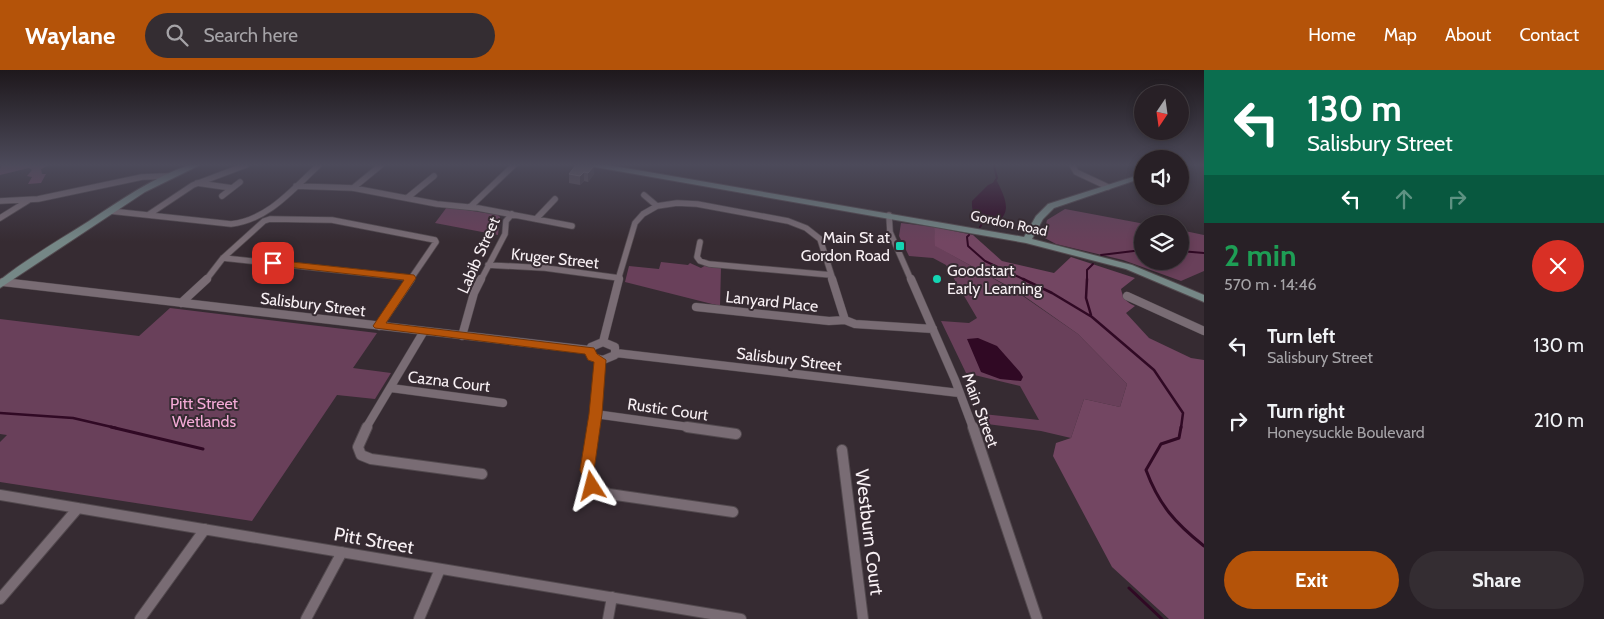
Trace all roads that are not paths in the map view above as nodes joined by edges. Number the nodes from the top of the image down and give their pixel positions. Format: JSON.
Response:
{"nodes":[{"id":1,"x":75,"y":191,"type":"edge"},
{"id":2,"x":143,"y":191,"type":"edge"},
{"id":3,"x":185,"y":191,"type":"edge"},
{"id":4,"x":229,"y":191,"type":"edge"},
{"id":5,"x":291,"y":191,"type":"edge"},
{"id":6,"x":367,"y":191,"type":"edge"},
{"id":7,"x":416,"y":191,"type":"edge"},
{"id":8,"x":487,"y":191,"type":"edge"},
{"id":9,"x":746,"y":191,"type":"edge"},
{"id":10,"x":1097,"y":191,"type":"edge"},
{"id":11,"x":644,"y":195,"type":"dead end"},
{"id":12,"x":222,"y":196,"type":"dead end"},
{"id":13,"x":407,"y":198,"type":"junction"},
{"id":14,"x":555,"y":199,"type":"dead end"},
{"id":15,"x":29,"y":200,"type":"junction"},
{"id":16,"x":0,"y":201,"type":"edge"},
{"id":17,"x":657,"y":206,"type":"junction"},
{"id":18,"x":470,"y":207,"type":"junction"},
{"id":19,"x":110,"y":211,"type":"junction"},
{"id":20,"x":148,"y":214,"type":"junction"},
{"id":21,"x":512,"y":214,"type":"junction"},
{"id":22,"x":889,"y":215,"type":"junction"},
{"id":23,"x":0,"y":218,"type":"edge"},
{"id":24,"x":536,"y":219,"type":"junction"},
{"id":25,"x":572,"y":226,"type":"dead end"},
{"id":26,"x":1027,"y":240,"type":"junction"},
{"id":27,"x":700,"y":242,"type":"dead end"},
{"id":28,"x":223,"y":258,"type":"junction"},
{"id":29,"x":488,"y":265,"type":"junction"},
{"id":30,"x":831,"y":275,"type":"junction"},
{"id":31,"x":411,"y":278,"type":"junction"},
{"id":32,"x":619,"y":278,"type":"junction"},
{"id":33,"x":2,"y":283,"type":"edge"},
{"id":34,"x":1128,"y":296,"type":"dead end"},
{"id":35,"x":1204,"y":299,"type":"edge"},
{"id":36,"x":181,"y":303,"type":"junction"},
{"id":37,"x":696,"y":307,"type":"dead end"},
{"id":38,"x":845,"y":320,"type":"junction"},
{"id":39,"x":379,"y":326,"type":"junction"},
{"id":40,"x":932,"y":329,"type":"junction"},
{"id":41,"x":424,"y":331,"type":"junction"},
{"id":42,"x":1204,"y":331,"type":"edge"},
{"id":43,"x":462,"y":336,"type":"junction"},
{"id":44,"x":603,"y":342,"type":"junction"},
{"id":45,"x":590,"y":350,"type":"junction"},
{"id":46,"x":616,"y":353,"type":"junction"},
{"id":47,"x":600,"y":360,"type":"junction"},
{"id":48,"x":391,"y":388,"type":"junction"},
{"id":49,"x":959,"y":393,"type":"junction"},
{"id":50,"x":503,"y":403,"type":"dead end"},
{"id":51,"x":595,"y":414,"type":"junction"},
{"id":52,"x":736,"y":434,"type":"dead end"},
{"id":53,"x":842,"y":450,"type":"dead end"},
{"id":54,"x":482,"y":474,"type":"dead end"},
{"id":55,"x":0,"y":495,"type":"edge"},
{"id":56,"x":78,"y":508,"type":"junction"},
{"id":57,"x":733,"y":512,"type":"dead end"},
{"id":58,"x":205,"y":529,"type":"junction"},
{"id":59,"x":342,"y":552,"type":"junction"},
{"id":60,"x":440,"y":569,"type":"junction"},
{"id":61,"x":612,"y":597,"type":"junction"},
{"id":62,"x":0,"y":599,"type":"edge"},
{"id":63,"x":140,"y":619,"type":"edge"},
{"id":64,"x":306,"y":619,"type":"edge"},
{"id":65,"x":420,"y":619,"type":"edge"},
{"id":66,"x":608,"y":619,"type":"edge"},
{"id":67,"x":742,"y":619,"type":"edge"},
{"id":68,"x":863,"y":619,"type":"edge"},
{"id":69,"x":1037,"y":619,"type":"edge"}],
"edges":[{"from":1,"to":15,"type":"street"},
{"from":2,"to":19,"type":"street"},
{"from":3,"to":20,"type":"street"},
{"from":4,"to":12,"type":"street"},
{"from":5,"to":20,"type":"street"},
{"from":6,"to":13,"type":"street"},
{"from":7,"to":13,"type":"street"},
{"from":8,"to":18,"type":"street"},
{"from":9,"to":22,"type":"street","name":"Gordon Road"},
{"from":10,"to":26,"type":"street"},
{"from":11,"to":17,"type":"street"},
{"from":13,"to":18,"type":"street"},
{"from":14,"to":24,"type":"street"},
{"from":15,"to":16,"type":"street"},
{"from":15,"to":23,"type":"street"},
{"from":17,"to":30,"type":"street"},
{"from":17,"to":32,"type":"street"},
{"from":18,"to":21,"type":"street"},
{"from":19,"to":20,"type":"street"},
{"from":19,"to":33,"type":"street"},
{"from":21,"to":24,"type":"street"},
{"from":21,"to":29,"type":"street","name":"Labib Street"},
{"from":22,"to":26,"type":"street","name":"Gordon Road"},
{"from":22,"to":40,"type":"street","name":"Main Street"},
{"from":24,"to":25,"type":"street"},
{"from":26,"to":35,"type":"street","name":"Gordon Road"},
{"from":27,"to":30,"type":"street"},
{"from":28,"to":31,"type":"street"},
{"from":28,"to":31,"type":"street"},
{"from":28,"to":36,"type":"street"},
{"from":29,"to":32,"type":"street","name":"Kruger Street"},
{"from":29,"to":43,"type":"street","name":"Labib Street"},
{"from":30,"to":38,"type":"street"},
{"from":31,"to":39,"type":"street"},
{"from":32,"to":44,"type":"street"},
{"from":33,"to":36,"type":"street","name":"Salisbury Street"},
{"from":34,"to":42,"type":"street"},
{"from":36,"to":39,"type":"street","name":"Salisbury Street"},
{"from":37,"to":38,"type":"street","name":"Lanyard Place"},
{"from":38,"to":40,"type":"street","name":"Lanyard Place"},
{"from":39,"to":41,"type":"street","name":"Salisbury Street"},
{"from":40,"to":49,"type":"street","name":"Main Street"},
{"from":41,"to":43,"type":"street","name":"Salisbury Street"},
{"from":41,"to":48,"type":"street"},
{"from":43,"to":45,"type":"street","name":"Salisbury Street"},
{"from":44,"to":45,"type":"street"},
{"from":44,"to":46,"type":"street"},
{"from":45,"to":47,"type":"street"},
{"from":46,"to":47,"type":"street"},
{"from":46,"to":49,"type":"street","name":"Salisbury Street"},
{"from":47,"to":51,"type":"street"},
{"from":48,"to":50,"type":"street","name":"Cazna Court"},
{"from":48,"to":54,"type":"street"},
{"from":49,"to":69,"type":"street","name":"Main Street"},
{"from":51,"to":52,"type":"street","name":"Rustic Court"},
{"from":51,"to":57,"type":"street"},
{"from":53,"to":68,"type":"street","name":"Westburn Court"},
{"from":55,"to":56,"type":"street","name":"Pitt Street"},
{"from":56,"to":58,"type":"street","name":"Pitt Street"},
{"from":56,"to":62,"type":"street"},
{"from":58,"to":59,"type":"street","name":"Pitt Street"},
{"from":58,"to":63,"type":"street"},
{"from":59,"to":60,"type":"street","name":"Pitt Street"},
{"from":59,"to":64,"type":"street"},
{"from":60,"to":61,"type":"street","name":"Pitt Street"},
{"from":60,"to":65,"type":"street"},
{"from":61,"to":66,"type":"street"},
{"from":61,"to":67,"type":"street","name":"Pitt Street"}]}
